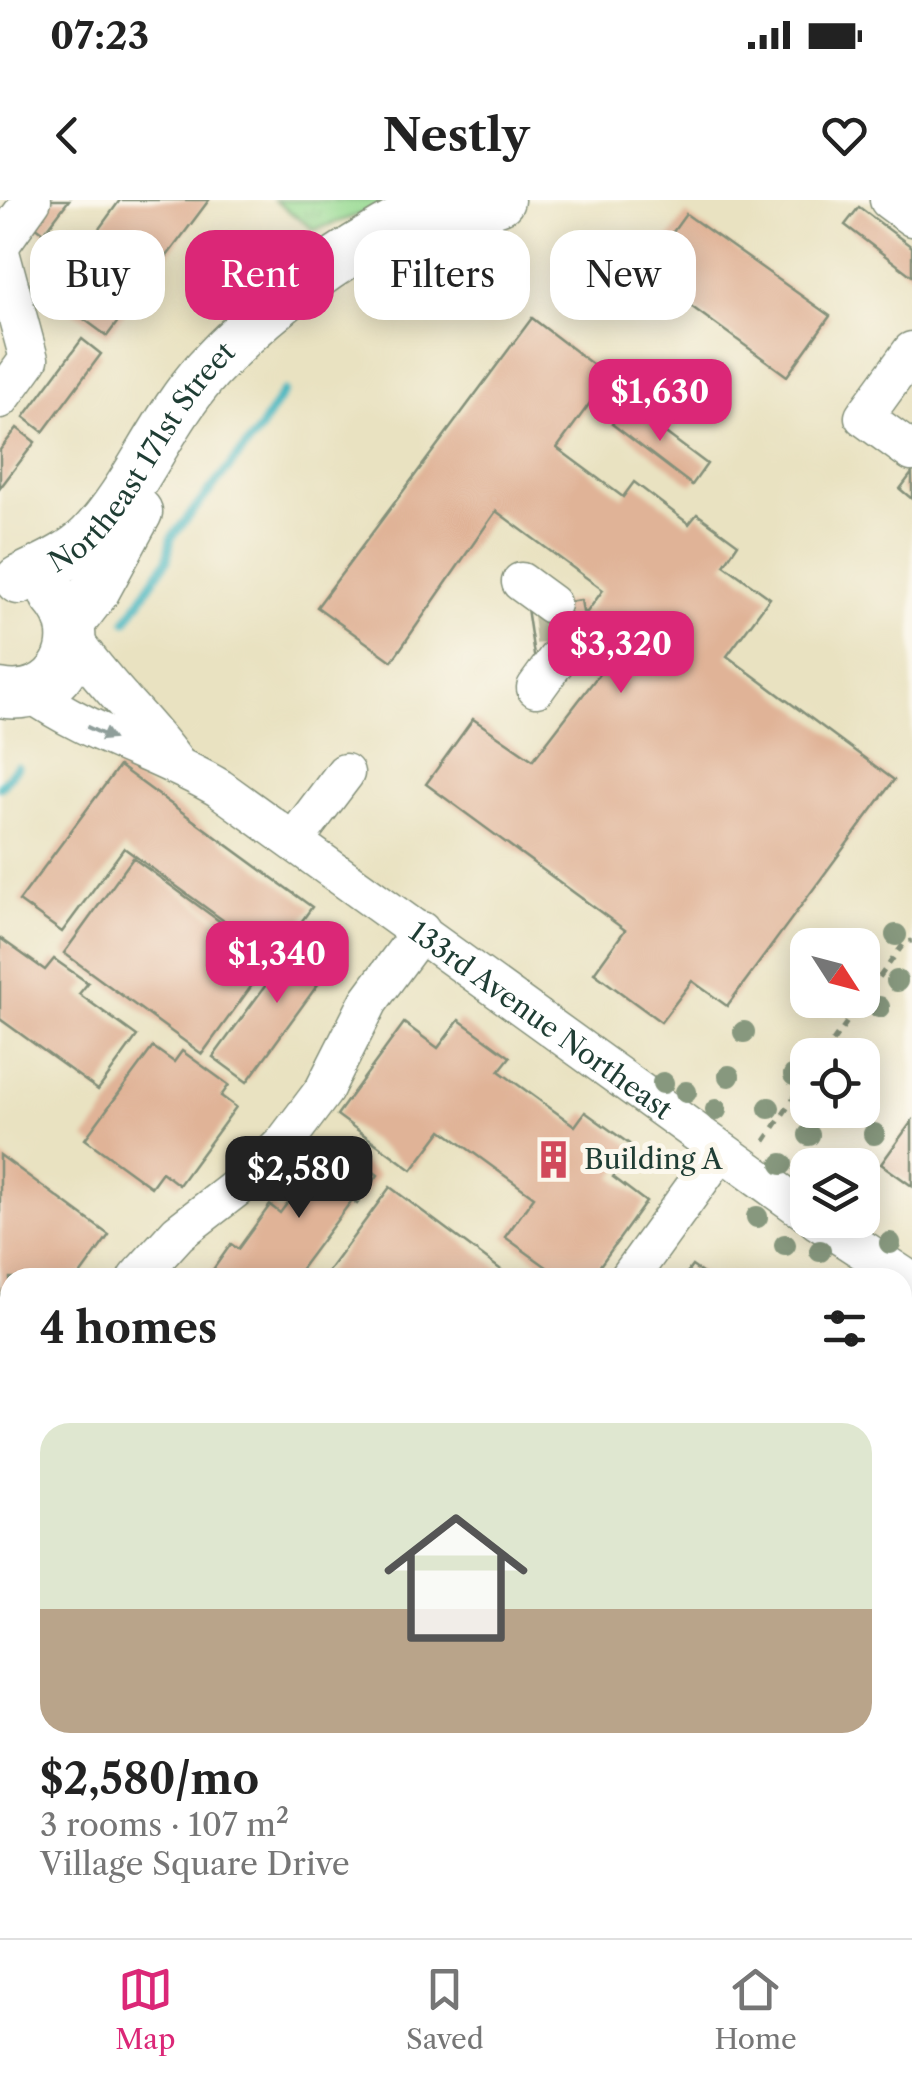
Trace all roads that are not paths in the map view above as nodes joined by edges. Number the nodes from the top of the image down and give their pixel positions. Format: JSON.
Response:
{"nodes":[{"id":1,"x":32,"y":200,"type":"edge"},
{"id":2,"x":888,"y":200,"type":"edge"},
{"id":3,"x":476,"y":217,"type":"edge"},
{"id":4,"x":912,"y":217,"type":"edge"},
{"id":5,"x":0,"y":248,"type":"edge"},
{"id":6,"x":912,"y":350,"type":"edge"},
{"id":7,"x":0,"y":399,"type":"edge"},
{"id":8,"x":912,"y":452,"type":"edge"},
{"id":9,"x":7,"y":581,"type":"edge"},
{"id":10,"x":520,"y":582,"type":"dead end"},
{"id":11,"x":552,"y":604,"type":"dead end"},
{"id":12,"x":72,"y":631,"type":"junction"},
{"id":13,"x":11,"y":697,"type":"edge"},
{"id":14,"x":174,"y":761,"type":"junction"},
{"id":15,"x":345,"y":773,"type":"dead end"},
{"id":16,"x":294,"y":839,"type":"junction"},
{"id":17,"x":421,"y":931,"type":"junction"},
{"id":18,"x":720,"y":1152,"type":"junction"},
{"id":19,"x":790,"y":1201,"type":"edge"},
{"id":20,"x":845,"y":1238,"type":"edge"},
{"id":21,"x":145,"y":1268,"type":"edge"},
{"id":22,"x":636,"y":1268,"type":"edge"},
{"id":23,"x":891,"y":1268,"type":"edge"}],
"edges":[{"from":1,"to":5,"type":"street"},
{"from":2,"to":4,"type":"street"},
{"from":3,"to":9,"type":"main road","name":"Northeast 171st Street"},
{"from":3,"to":12,"type":"main road","name":"Northeast 171st Street"},
{"from":5,"to":7,"type":"street"},
{"from":6,"to":8,"type":"street"},
{"from":9,"to":12,"type":"main road"},
{"from":10,"to":11,"type":"street"},
{"from":12,"to":13,"type":"main road","name":"Northeast 171st Street"},
{"from":12,"to":14,"type":"street","name":"133rd Avenue Northeast"},
{"from":13,"to":14,"type":"street","name":"133rd Avenue Northeast","one_way":true},
{"from":14,"to":16,"type":"street","name":"133rd Avenue Northeast"},
{"from":15,"to":16,"type":"street"},
{"from":16,"to":17,"type":"street","name":"133rd Avenue Northeast"},
{"from":17,"to":18,"type":"street","name":"133rd Avenue Northeast"},
{"from":17,"to":21,"type":"street"},
{"from":18,"to":19,"type":"street","name":"133rd Avenue Northeast"},
{"from":18,"to":22,"type":"street"},
{"from":20,"to":23,"type":"street"}]}
